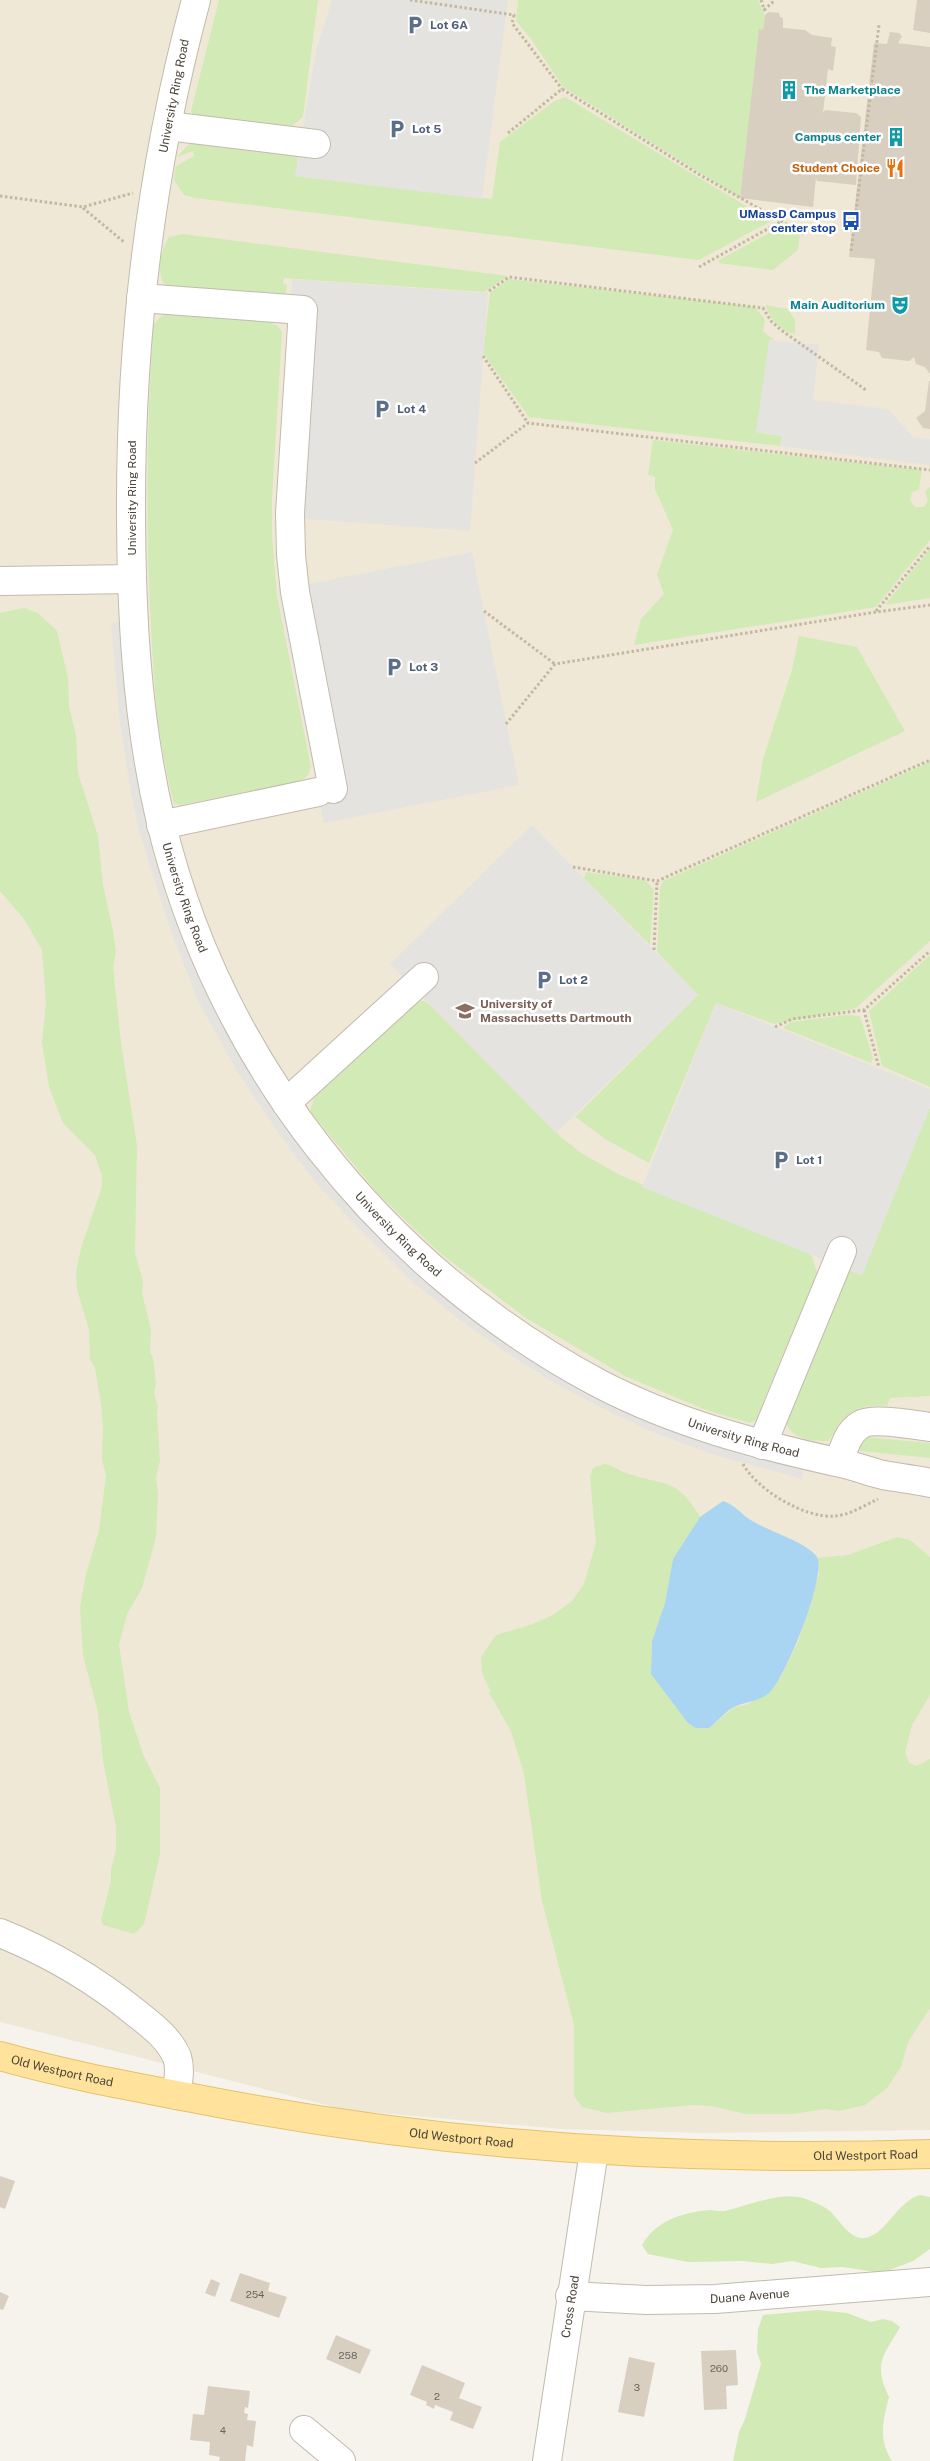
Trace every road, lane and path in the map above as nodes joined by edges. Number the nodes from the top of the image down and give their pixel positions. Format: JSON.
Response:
{"nodes":[{"id":1,"x":196,"y":0,"type":"edge"},
{"id":2,"x":410,"y":0,"type":"edge"},
{"id":3,"x":761,"y":0,"type":"edge"},
{"id":4,"x":776,"y":0,"type":"edge"},
{"id":5,"x":879,"y":25,"type":"dead end"},
{"id":6,"x":562,"y":89,"type":"junction"},
{"id":7,"x":168,"y":126,"type":"junction"},
{"id":8,"x":508,"y":133,"type":"dead end"},
{"id":9,"x":316,"y":144,"type":"dead end"},
{"id":10,"x":136,"y":192,"type":"dead end"},
{"id":11,"x":0,"y":196,"type":"edge"},
{"id":12,"x":83,"y":207,"type":"junction"},
{"id":13,"x":781,"y":221,"type":"junction"},
{"id":14,"x":804,"y":234,"type":"dead end"},
{"id":15,"x":129,"y":248,"type":"dead end"},
{"id":16,"x":851,"y":251,"type":"dead end"},
{"id":17,"x":699,"y":267,"type":"dead end"},
{"id":18,"x":489,"y":291,"type":"dead end"},
{"id":19,"x":141,"y":298,"type":"junction"},
{"id":20,"x":483,"y":356,"type":"dead end"},
{"id":21,"x":866,"y":390,"type":"dead end"},
{"id":22,"x":528,"y":422,"type":"junction"},
{"id":23,"x":475,"y":463,"type":"dead end"},
{"id":24,"x":930,"y":470,"type":"edge"},
{"id":25,"x":930,"y":546,"type":"edge"},
{"id":26,"x":0,"y":580,"type":"edge"},
{"id":27,"x":132,"y":580,"type":"junction"},
{"id":28,"x":930,"y":605,"type":"edge"},
{"id":29,"x":484,"y":611,"type":"dead end"},
{"id":30,"x":876,"y":612,"type":"junction"},
{"id":31,"x":555,"y":664,"type":"junction"},
{"id":32,"x":506,"y":724,"type":"dead end"},
{"id":33,"x":930,"y":760,"type":"edge"},
{"id":34,"x":161,"y":824,"type":"junction"},
{"id":35,"x":573,"y":867,"type":"dead end"},
{"id":36,"x":657,"y":881,"type":"junction"},
{"id":37,"x":654,"y":950,"type":"dead end"},
{"id":38,"x":930,"y":951,"type":"edge"},
{"id":39,"x":424,"y":977,"type":"dead end"},
{"id":40,"x":864,"y":1010,"type":"junction"},
{"id":41,"x":775,"y":1027,"type":"dead end"},
{"id":42,"x":879,"y":1068,"type":"dead end"},
{"id":43,"x":286,"y":1103,"type":"junction"},
{"id":44,"x":842,"y":1251,"type":"dead end"},
{"id":45,"x":930,"y":1427,"type":"edge"},
{"id":46,"x":735,"y":1438,"type":"junction"},
{"id":47,"x":762,"y":1445,"type":"junction"},
{"id":48,"x":839,"y":1462,"type":"junction"},
{"id":49,"x":930,"y":1469,"type":"edge"},
{"id":50,"x":930,"y":1483,"type":"edge"},
{"id":51,"x":883,"y":1497,"type":"dead end"},
{"id":52,"x":0,"y":1934,"type":"edge"},
{"id":53,"x":0,"y":2056,"type":"edge"},
{"id":54,"x":176,"y":2095,"type":"junction"},
{"id":55,"x":594,"y":2151,"type":"junction"},
{"id":56,"x":930,"y":2154,"type":"edge"},
{"id":57,"x":930,"y":2282,"type":"edge"},
{"id":58,"x":570,"y":2296,"type":"junction"},
{"id":59,"x":304,"y":2430,"type":"dead end"},
{"id":60,"x":341,"y":2461,"type":"edge"},
{"id":61,"x":546,"y":2461,"type":"edge"}],
"edges":[{"from":1,"to":7,"type":"street","name":"University Ring Road"},
{"from":2,"to":6,"type":"path"},
{"from":3,"to":4,"type":"path"},
{"from":5,"to":16,"type":"path"},
{"from":6,"to":8,"type":"path"},
{"from":6,"to":13,"type":"path"},
{"from":7,"to":9,"type":"street"},
{"from":7,"to":19,"type":"street","name":"University Ring Road"},
{"from":10,"to":12,"type":"path"},
{"from":11,"to":12,"type":"path"},
{"from":12,"to":15,"type":"path"},
{"from":13,"to":14,"type":"path"},
{"from":13,"to":17,"type":"path"},
{"from":18,"to":21,"type":"path"},
{"from":19,"to":27,"type":"street","name":"University Ring Road"},
{"from":19,"to":34,"type":"street"},
{"from":20,"to":22,"type":"path"},
{"from":22,"to":23,"type":"path"},
{"from":22,"to":24,"type":"path"},
{"from":25,"to":30,"type":"path"},
{"from":26,"to":27,"type":"street"},
{"from":27,"to":34,"type":"street","name":"University Ring Road"},
{"from":28,"to":30,"type":"path"},
{"from":29,"to":31,"type":"path"},
{"from":30,"to":31,"type":"path"},
{"from":31,"to":32,"type":"path"},
{"from":33,"to":36,"type":"path"},
{"from":34,"to":43,"type":"street","name":"University Ring Road"},
{"from":35,"to":36,"type":"path"},
{"from":36,"to":37,"type":"path"},
{"from":38,"to":40,"type":"path"},
{"from":39,"to":43,"type":"street"},
{"from":40,"to":41,"type":"path"},
{"from":40,"to":42,"type":"path"},
{"from":43,"to":46,"type":"street","name":"University Ring Road"},
{"from":44,"to":47,"type":"street"},
{"from":45,"to":48,"type":"street"},
{"from":46,"to":47,"type":"street","name":"University Ring Road"},
{"from":46,"to":51,"type":"path"},
{"from":47,"to":48,"type":"street","name":"University Ring Road"},
{"from":48,"to":49,"type":"street","name":"University Ring Road"},
{"from":48,"to":50,"type":"street","name":"University Ring Road"},
{"from":52,"to":54,"type":"street"},
{"from":53,"to":54,"type":"main road","name":"Old Westport Road"},
{"from":54,"to":55,"type":"main road","name":"Old Westport Road"},
{"from":55,"to":56,"type":"main road","name":"Old Westport Road"},
{"from":55,"to":58,"type":"street","name":"Cross Road"},
{"from":57,"to":58,"type":"street","name":"Duane Avenue"},
{"from":58,"to":61,"type":"street","name":"Cross Road"},
{"from":59,"to":60,"type":"street"}]}
